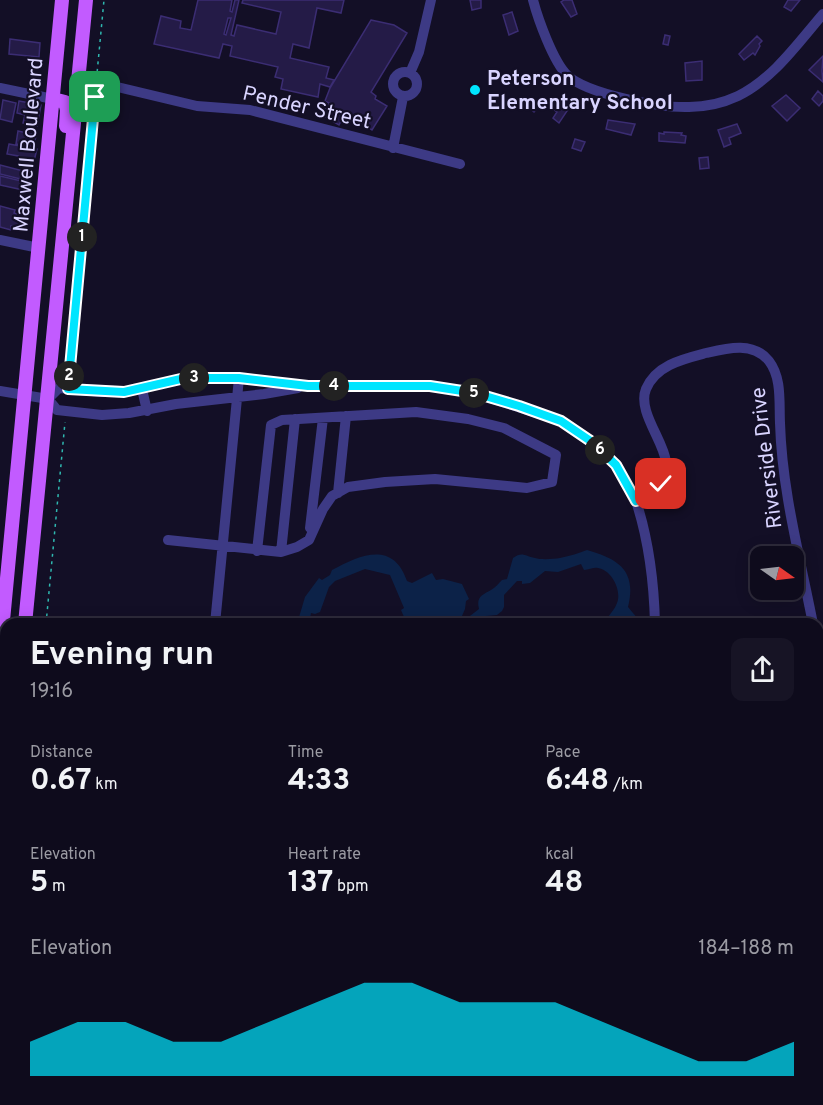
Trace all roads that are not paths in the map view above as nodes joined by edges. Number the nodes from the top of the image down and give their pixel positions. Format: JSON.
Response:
{"nodes":[{"id":1,"x":62,"y":0,"type":"edge"},
{"id":2,"x":86,"y":0,"type":"edge"},
{"id":3,"x":431,"y":0,"type":"edge"},
{"id":4,"x":533,"y":0,"type":"edge"},
{"id":5,"x":823,"y":14,"type":"edge"},
{"id":6,"x":410,"y":73,"type":"junction"},
{"id":7,"x":109,"y":85,"type":"dead end"},
{"id":8,"x":0,"y":88,"type":"edge"},
{"id":9,"x":404,"y":97,"type":"junction"},
{"id":10,"x":53,"y":99,"type":"junction"},
{"id":11,"x":393,"y":148,"type":"junction"},
{"id":12,"x":72,"y":152,"type":"junction"},
{"id":13,"x":460,"y":164,"type":"dead end"},
{"id":14,"x":0,"y":240,"type":"edge"},
{"id":15,"x":39,"y":249,"type":"junction"},
{"id":16,"x":239,"y":378,"type":"junction"},
{"id":17,"x":308,"y":386,"type":"junction"},
{"id":18,"x":142,"y":389,"type":"junction"},
{"id":19,"x":0,"y":391,"type":"edge"},
{"id":20,"x":25,"y":396,"type":"junction"},
{"id":21,"x":238,"y":398,"type":"junction"},
{"id":22,"x":48,"y":399,"type":"junction"},
{"id":23,"x":147,"y":411,"type":"junction"},
{"id":24,"x":346,"y":416,"type":"junction"},
{"id":25,"x":322,"y":417,"type":"junction"},
{"id":26,"x":295,"y":419,"type":"junction"},
{"id":27,"x":338,"y":493,"type":"junction"},
{"id":28,"x":636,"y":501,"type":"junction"},
{"id":29,"x":168,"y":540,"type":"dead end"},
{"id":30,"x":309,"y":540,"type":"junction"},
{"id":31,"x":5,"y":544,"type":"edge"},
{"id":32,"x":223,"y":547,"type":"junction"},
{"id":33,"x":257,"y":551,"type":"junction"},
{"id":34,"x":281,"y":552,"type":"junction"},
{"id":35,"x":2,"y":618,"type":"edge"},
{"id":36,"x":26,"y":618,"type":"edge"},
{"id":37,"x":216,"y":618,"type":"edge"},
{"id":38,"x":655,"y":618,"type":"edge"},
{"id":39,"x":812,"y":618,"type":"edge"}],
"edges":[{"from":1,"to":10,"type":"main road","name":"Maxwell Boulevard"},
{"from":2,"to":12,"type":"main road","name":"Maxwell Boulevard"},
{"from":3,"to":6,"type":"street"},
{"from":4,"to":5,"type":"street"},
{"from":6,"to":9,"type":"street"},
{"from":6,"to":9,"type":"street"},
{"from":7,"to":11,"type":"street","name":"Pender Street"},
{"from":8,"to":10,"type":"street"},
{"from":9,"to":11,"type":"street"},
{"from":10,"to":12,"type":"main road"},
{"from":10,"to":15,"type":"main road","name":"Maxwell Boulevard"},
{"from":11,"to":13,"type":"street","name":"Pender Street"},
{"from":12,"to":22,"type":"main road","name":"Maxwell Boulevard"},
{"from":14,"to":15,"type":"street"},
{"from":15,"to":20,"type":"main road","name":"Maxwell Boulevard"},
{"from":16,"to":17,"type":"street"},
{"from":16,"to":18,"type":"street"},
{"from":16,"to":21,"type":"street"},
{"from":17,"to":21,"type":"street"},
{"from":17,"to":28,"type":"street"},
{"from":18,"to":22,"type":"street"},
{"from":18,"to":23,"type":"street"},
{"from":19,"to":20,"type":"street"},
{"from":20,"to":22,"type":"street"},
{"from":20,"to":31,"type":"main road","name":"Maxwell Boulevard"},
{"from":21,"to":23,"type":"street"},
{"from":21,"to":32,"type":"street"},
{"from":22,"to":23,"type":"street"},
{"from":22,"to":36,"type":"main road","name":"Maxwell Boulevard"},
{"from":24,"to":25,"type":"street"},
{"from":24,"to":27,"type":"street"},
{"from":24,"to":27,"type":"street"},
{"from":25,"to":26,"type":"street"},
{"from":25,"to":30,"type":"street"},
{"from":26,"to":33,"type":"street"},
{"from":26,"to":34,"type":"street"},
{"from":27,"to":30,"type":"street"},
{"from":28,"to":38,"type":"street"},
{"from":28,"to":39,"type":"street","name":"Riverside Drive"},
{"from":29,"to":32,"type":"street"},
{"from":30,"to":34,"type":"street"},
{"from":31,"to":35,"type":"main road","name":"Maxwell Boulevard"},
{"from":32,"to":33,"type":"street"},
{"from":32,"to":37,"type":"street"},
{"from":33,"to":34,"type":"street"}]}
